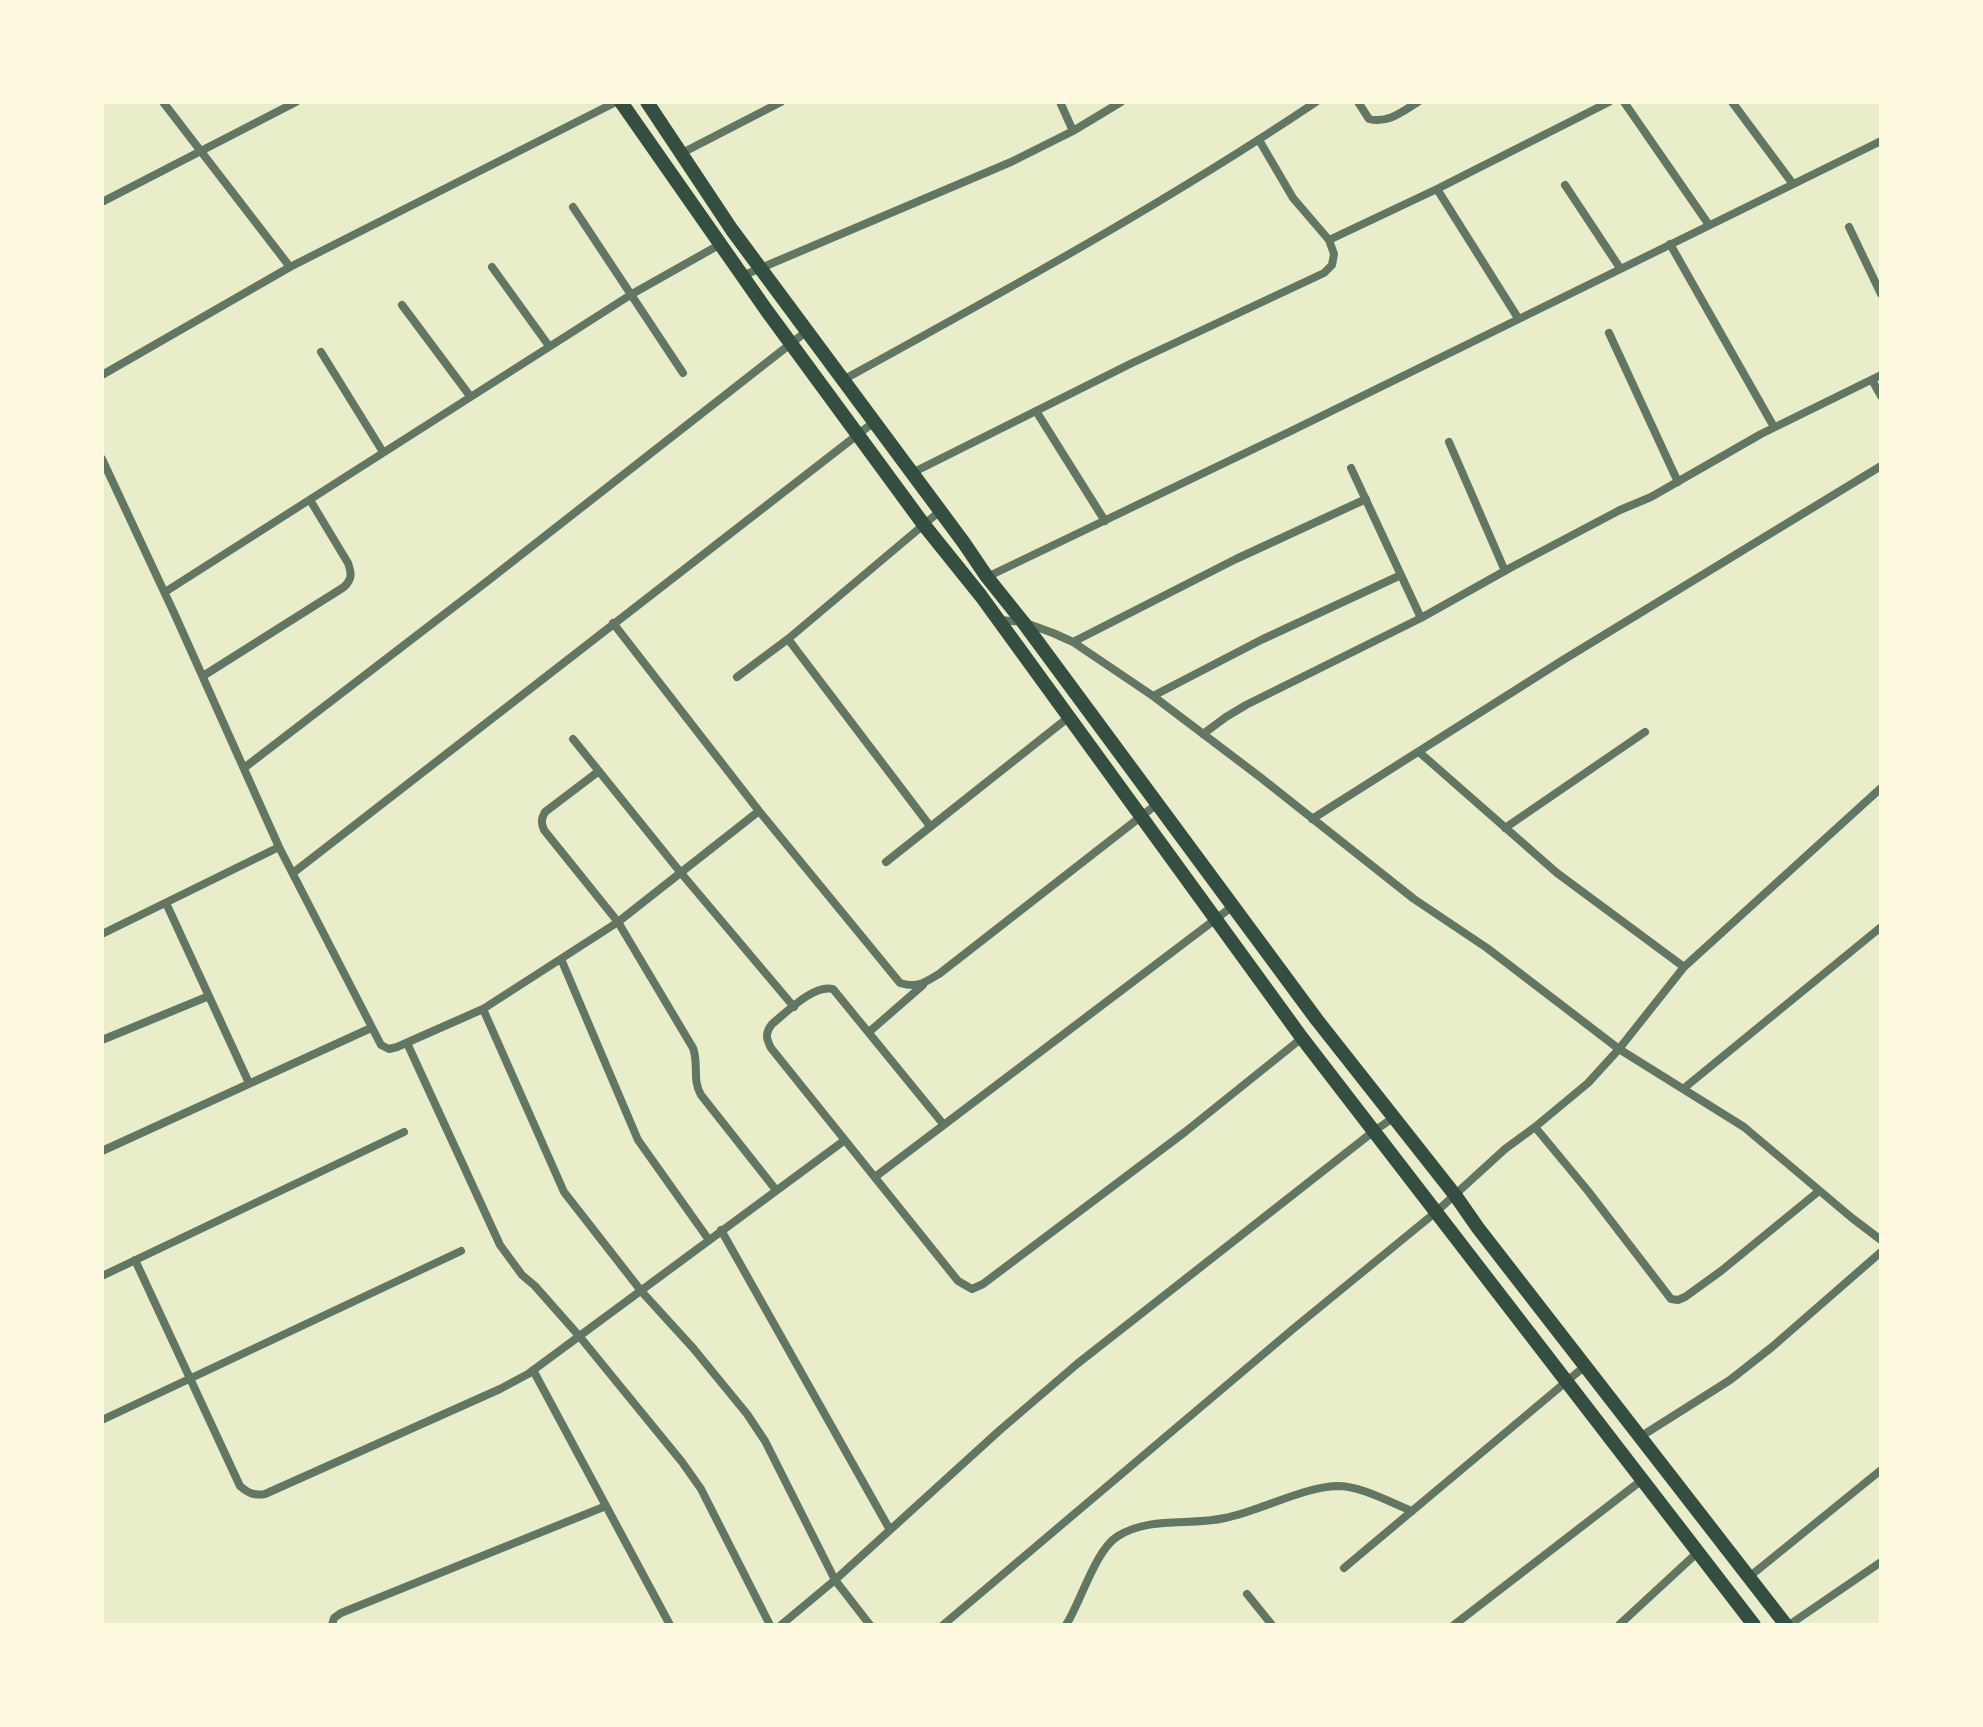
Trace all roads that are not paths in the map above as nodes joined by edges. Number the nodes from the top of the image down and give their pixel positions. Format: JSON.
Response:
{"nodes":[{"id":1,"x":163,"y":102,"type":"edge"},
{"id":2,"x":294,"y":102,"type":"edge"},
{"id":3,"x":619,"y":102,"type":"edge"},
{"id":4,"x":647,"y":102,"type":"edge"},
{"id":5,"x":781,"y":102,"type":"edge"},
{"id":6,"x":1060,"y":102,"type":"edge"},
{"id":7,"x":1121,"y":102,"type":"edge"},
{"id":8,"x":1316,"y":102,"type":"edge"},
{"id":9,"x":1358,"y":102,"type":"edge"},
{"id":10,"x":1418,"y":102,"type":"edge"},
{"id":11,"x":1609,"y":102,"type":"edge"},
{"id":12,"x":1624,"y":102,"type":"edge"},
{"id":13,"x":1732,"y":102,"type":"edge"},
{"id":14,"x":1073,"y":131,"type":"junction"},
{"id":15,"x":1259,"y":140,"type":"junction"},
{"id":16,"x":1881,"y":141,"type":"edge"},
{"id":17,"x":201,"y":150,"type":"junction"},
{"id":18,"x":682,"y":153,"type":"junction"},
{"id":19,"x":1793,"y":184,"type":"junction"},
{"id":20,"x":1565,"y":185,"type":"dead end"},
{"id":21,"x":1437,"y":189,"type":"junction"},
{"id":22,"x":102,"y":202,"type":"edge"},
{"id":23,"x":573,"y":207,"type":"dead end"},
{"id":24,"x":1709,"y":225,"type":"junction"},
{"id":25,"x":1849,"y":227,"type":"dead end"},
{"id":26,"x":1329,"y":240,"type":"junction"},
{"id":27,"x":1670,"y":244,"type":"junction"},
{"id":28,"x":719,"y":245,"type":"junction"},
{"id":29,"x":290,"y":267,"type":"junction"},
{"id":30,"x":492,"y":267,"type":"dead end"},
{"id":31,"x":760,"y":267,"type":"junction"},
{"id":32,"x":1620,"y":268,"type":"junction"},
{"id":33,"x":742,"y":276,"type":"junction"},
{"id":34,"x":632,"y":294,"type":"junction"},
{"id":35,"x":1881,"y":294,"type":"edge"},
{"id":36,"x":402,"y":305,"type":"dead end"},
{"id":37,"x":1518,"y":318,"type":"junction"},
{"id":38,"x":807,"y":331,"type":"junction"},
{"id":39,"x":1609,"y":333,"type":"dead end"},
{"id":40,"x":791,"y":344,"type":"junction"},
{"id":41,"x":549,"y":346,"type":"junction"},
{"id":42,"x":321,"y":352,"type":"dead end"},
{"id":43,"x":683,"y":373,"type":"dead end"},
{"id":44,"x":102,"y":375,"type":"edge"},
{"id":45,"x":1881,"y":375,"type":"edge"},
{"id":46,"x":843,"y":380,"type":"junction"},
{"id":47,"x":1872,"y":380,"type":"junction"},
{"id":48,"x":470,"y":396,"type":"junction"},
{"id":49,"x":1881,"y":396,"type":"edge"},
{"id":50,"x":1036,"y":411,"type":"junction"},
{"id":51,"x":874,"y":422,"type":"junction"},
{"id":52,"x":1774,"y":427,"type":"junction"},
{"id":53,"x":858,"y":435,"type":"junction"},
{"id":54,"x":1449,"y":442,"type":"dead end"},
{"id":55,"x":383,"y":452,"type":"junction"},
{"id":56,"x":102,"y":459,"type":"edge"},
{"id":57,"x":1881,"y":466,"type":"edge"},
{"id":58,"x":1351,"y":468,"type":"dead end"},
{"id":59,"x":912,"y":473,"type":"junction"},
{"id":60,"x":1678,"y":482,"type":"junction"},
{"id":61,"x":1366,"y":499,"type":"junction"},
{"id":62,"x":310,"y":500,"type":"junction"},
{"id":63,"x":940,"y":511,"type":"junction"},
{"id":64,"x":1105,"y":521,"type":"junction"},
{"id":65,"x":924,"y":525,"type":"junction"},
{"id":66,"x":1505,"y":571,"type":"junction"},
{"id":67,"x":1401,"y":575,"type":"junction"},
{"id":68,"x":987,"y":577,"type":"junction"},
{"id":69,"x":165,"y":592,"type":"junction"},
{"id":70,"x":1421,"y":618,"type":"junction"},
{"id":71,"x":998,"y":620,"type":"junction"},
{"id":72,"x":1023,"y":622,"type":"junction"},
{"id":73,"x":613,"y":623,"type":"junction"},
{"id":74,"x":788,"y":639,"type":"junction"},
{"id":75,"x":1073,"y":642,"type":"junction"},
{"id":76,"x":203,"y":676,"type":"junction"},
{"id":77,"x":737,"y":677,"type":"dead end"},
{"id":78,"x":1153,"y":696,"type":"junction"},
{"id":79,"x":1069,"y":717,"type":"junction"},
{"id":80,"x":1645,"y":732,"type":"dead end"},
{"id":81,"x":1203,"y":734,"type":"junction"},
{"id":82,"x":573,"y":739,"type":"dead end"},
{"id":83,"x":1419,"y":752,"type":"junction"},
{"id":84,"x":244,"y":768,"type":"junction"},
{"id":85,"x":599,"y":771,"type":"junction"},
{"id":86,"x":1881,"y":788,"type":"edge"},
{"id":87,"x":1157,"y":804,"type":"junction"},
{"id":88,"x":759,"y":811,"type":"junction"},
{"id":89,"x":1141,"y":816,"type":"junction"},
{"id":90,"x":1312,"y":819,"type":"junction"},
{"id":91,"x":930,"y":826,"type":"junction"},
{"id":92,"x":1505,"y":828,"type":"junction"},
{"id":93,"x":279,"y":847,"type":"junction"},
{"id":94,"x":886,"y":862,"type":"dead end"},
{"id":95,"x":293,"y":873,"type":"junction"},
{"id":96,"x":681,"y":873,"type":"junction"},
{"id":97,"x":166,"y":903,"type":"junction"},
{"id":98,"x":1233,"y":906,"type":"junction"},
{"id":99,"x":1215,"y":920,"type":"junction"},
{"id":100,"x":618,"y":922,"type":"junction"},
{"id":101,"x":1881,"y":927,"type":"edge"},
{"id":102,"x":102,"y":934,"type":"edge"},
{"id":103,"x":561,"y":959,"type":"junction"},
{"id":104,"x":1684,"y":967,"type":"junction"},
{"id":105,"x":924,"y":984,"type":"junction"},
{"id":106,"x":209,"y":996,"type":"junction"},
{"id":107,"x":794,"y":1007,"type":"junction"},
{"id":108,"x":483,"y":1009,"type":"junction"},
{"id":109,"x":371,"y":1028,"type":"junction"},
{"id":110,"x":869,"y":1032,"type":"junction"},
{"id":111,"x":1302,"y":1038,"type":"junction"},
{"id":112,"x":102,"y":1040,"type":"edge"},
{"id":113,"x":407,"y":1043,"type":"junction"},
{"id":114,"x":1619,"y":1049,"type":"junction"},
{"id":115,"x":249,"y":1083,"type":"junction"},
{"id":116,"x":1683,"y":1089,"type":"junction"},
{"id":117,"x":1393,"y":1118,"type":"junction"},
{"id":118,"x":944,"y":1125,"type":"junction"},
{"id":119,"x":1535,"y":1127,"type":"junction"},
{"id":120,"x":1374,"y":1131,"type":"junction"},
{"id":121,"x":404,"y":1132,"type":"dead end"},
{"id":122,"x":845,"y":1140,"type":"junction"},
{"id":123,"x":102,"y":1151,"type":"edge"},
{"id":124,"x":875,"y":1177,"type":"junction"},
{"id":125,"x":776,"y":1190,"type":"junction"},
{"id":126,"x":1819,"y":1191,"type":"junction"},
{"id":127,"x":1455,"y":1195,"type":"junction"},
{"id":128,"x":1436,"y":1212,"type":"junction"},
{"id":129,"x":721,"y":1230,"type":"junction"},
{"id":130,"x":709,"y":1240,"type":"junction"},
{"id":131,"x":1881,"y":1240,"type":"edge"},
{"id":132,"x":461,"y":1251,"type":"dead end"},
{"id":133,"x":1881,"y":1252,"type":"edge"},
{"id":134,"x":135,"y":1260,"type":"junction"},
{"id":135,"x":102,"y":1276,"type":"edge"},
{"id":136,"x":642,"y":1292,"type":"junction"},
{"id":137,"x":580,"y":1337,"type":"junction"},
{"id":138,"x":1585,"y":1366,"type":"junction"},
{"id":139,"x":533,"y":1370,"type":"junction"},
{"id":140,"x":189,"y":1379,"type":"junction"},
{"id":141,"x":1568,"y":1381,"type":"junction"},
{"id":142,"x":102,"y":1420,"type":"edge"},
{"id":143,"x":1640,"y":1437,"type":"junction"},
{"id":144,"x":1881,"y":1470,"type":"edge"},
{"id":145,"x":1642,"y":1480,"type":"junction"},
{"id":146,"x":606,"y":1506,"type":"junction"},
{"id":147,"x":1412,"y":1511,"type":"junction"},
{"id":148,"x":890,"y":1530,"type":"junction"},
{"id":149,"x":1698,"y":1552,"type":"junction"},
{"id":150,"x":1881,"y":1562,"type":"edge"},
{"id":151,"x":1344,"y":1568,"type":"dead end"},
{"id":152,"x":1749,"y":1577,"type":"junction"},
{"id":153,"x":835,"y":1580,"type":"junction"},
{"id":154,"x":1247,"y":1594,"type":"dead end"},
{"id":155,"x":332,"y":1625,"type":"edge"},
{"id":156,"x":670,"y":1625,"type":"edge"},
{"id":157,"x":770,"y":1625,"type":"edge"},
{"id":158,"x":781,"y":1625,"type":"edge"},
{"id":159,"x":870,"y":1625,"type":"edge"},
{"id":160,"x":943,"y":1625,"type":"edge"},
{"id":161,"x":1066,"y":1625,"type":"edge"},
{"id":162,"x":1272,"y":1625,"type":"edge"},
{"id":163,"x":1454,"y":1625,"type":"edge"},
{"id":164,"x":1619,"y":1625,"type":"edge"},
{"id":165,"x":1754,"y":1625,"type":"edge"},
{"id":166,"x":1788,"y":1625,"type":"edge"}],
"edges":[{"from":1,"to":17,"type":"street"},
{"from":2,"to":17,"type":"street"},
{"from":3,"to":28,"type":"main road"},
{"from":3,"to":29,"type":"street"},
{"from":4,"to":18,"type":"main road"},
{"from":5,"to":18,"type":"street"},
{"from":6,"to":14,"type":"street"},
{"from":7,"to":14,"type":"street"},
{"from":8,"to":15,"type":"street"},
{"from":9,"to":10,"type":"street"},
{"from":11,"to":21,"type":"street"},
{"from":12,"to":24,"type":"street"},
{"from":13,"to":19,"type":"street"},
{"from":14,"to":31,"type":"street"},
{"from":15,"to":26,"type":"street"},
{"from":15,"to":46,"type":"street"},
{"from":16,"to":19,"type":"street"},
{"from":17,"to":22,"type":"street"},
{"from":17,"to":29,"type":"street"},
{"from":18,"to":31,"type":"main road"},
{"from":19,"to":24,"type":"street"},
{"from":20,"to":32,"type":"street"},
{"from":21,"to":26,"type":"street"},
{"from":21,"to":37,"type":"street"},
{"from":23,"to":34,"type":"street"},
{"from":24,"to":27,"type":"street"},
{"from":25,"to":35,"type":"street"},
{"from":26,"to":50,"type":"street"},
{"from":27,"to":32,"type":"street"},
{"from":27,"to":52,"type":"street"},
{"from":28,"to":33,"type":"main road"},
{"from":28,"to":34,"type":"street"},
{"from":29,"to":44,"type":"street"},
{"from":30,"to":41,"type":"street"},
{"from":31,"to":33,"type":"street"},
{"from":31,"to":38,"type":"main road"},
{"from":32,"to":37,"type":"street"},
{"from":33,"to":40,"type":"main road"},
{"from":34,"to":41,"type":"street"},
{"from":34,"to":43,"type":"street"},
{"from":36,"to":48,"type":"street"},
{"from":37,"to":64,"type":"street"},
{"from":38,"to":40,"type":"street"},
{"from":38,"to":46,"type":"main road"},
{"from":39,"to":60,"type":"street"},
{"from":40,"to":53,"type":"main road"},
{"from":40,"to":84,"type":"street"},
{"from":41,"to":48,"type":"street"},
{"from":42,"to":55,"type":"street"},
{"from":45,"to":47,"type":"street"},
{"from":46,"to":51,"type":"main road"},
{"from":47,"to":49,"type":"street"},
{"from":47,"to":52,"type":"street"},
{"from":48,"to":55,"type":"street"},
{"from":50,"to":59,"type":"street"},
{"from":50,"to":64,"type":"street"},
{"from":51,"to":53,"type":"street"},
{"from":51,"to":59,"type":"main road"},
{"from":52,"to":60,"type":"street"},
{"from":53,"to":65,"type":"main road"},
{"from":53,"to":73,"type":"street"},
{"from":54,"to":66,"type":"street"},
{"from":55,"to":62,"type":"street"},
{"from":56,"to":69,"type":"street"},
{"from":57,"to":83,"type":"street"},
{"from":58,"to":61,"type":"street"},
{"from":59,"to":63,"type":"main road"},
{"from":60,"to":66,"type":"street"},
{"from":61,"to":67,"type":"street"},
{"from":61,"to":75,"type":"street"},
{"from":62,"to":69,"type":"street"},
{"from":62,"to":76,"type":"street"},
{"from":63,"to":65,"type":"street"},
{"from":63,"to":68,"type":"main road"},
{"from":64,"to":68,"type":"street"},
{"from":65,"to":71,"type":"main road"},
{"from":65,"to":74,"type":"street"},
{"from":66,"to":70,"type":"street"},
{"from":67,"to":70,"type":"street"},
{"from":67,"to":78,"type":"street"},
{"from":68,"to":72,"type":"main road"},
{"from":69,"to":76,"type":"street"},
{"from":70,"to":81,"type":"street"},
{"from":71,"to":72,"type":"street"},
{"from":71,"to":79,"type":"main road"},
{"from":72,"to":75,"type":"street"},
{"from":72,"to":87,"type":"main road"},
{"from":73,"to":88,"type":"street"},
{"from":73,"to":95,"type":"street"},
{"from":74,"to":77,"type":"street"},
{"from":74,"to":91,"type":"street"},
{"from":75,"to":78,"type":"street"},
{"from":76,"to":84,"type":"street"},
{"from":78,"to":81,"type":"street"},
{"from":79,"to":89,"type":"main road"},
{"from":79,"to":91,"type":"street"},
{"from":80,"to":92,"type":"street"},
{"from":81,"to":90,"type":"street"},
{"from":82,"to":85,"type":"street"},
{"from":83,"to":90,"type":"street"},
{"from":83,"to":92,"type":"street"},
{"from":84,"to":93,"type":"street"},
{"from":85,"to":96,"type":"street"},
{"from":85,"to":100,"type":"street"},
{"from":86,"to":104,"type":"street"},
{"from":87,"to":89,"type":"street"},
{"from":87,"to":98,"type":"main road"},
{"from":88,"to":96,"type":"street"},
{"from":88,"to":105,"type":"street"},
{"from":89,"to":99,"type":"main road"},
{"from":89,"to":105,"type":"street"},
{"from":90,"to":114,"type":"street"},
{"from":91,"to":94,"type":"street"},
{"from":92,"to":104,"type":"street"},
{"from":93,"to":95,"type":"street"},
{"from":93,"to":97,"type":"street"},
{"from":95,"to":109,"type":"street"},
{"from":96,"to":100,"type":"street"},
{"from":96,"to":107,"type":"street"},
{"from":97,"to":102,"type":"street"},
{"from":97,"to":106,"type":"street"},
{"from":98,"to":99,"type":"street"},
{"from":98,"to":117,"type":"main road"},
{"from":99,"to":111,"type":"main road"},
{"from":99,"to":118,"type":"street"},
{"from":100,"to":103,"type":"street"},
{"from":100,"to":125,"type":"street"},
{"from":101,"to":116,"type":"street"},
{"from":103,"to":108,"type":"street"},
{"from":103,"to":130,"type":"street"},
{"from":104,"to":114,"type":"street"},
{"from":105,"to":110,"type":"street"},
{"from":106,"to":112,"type":"street"},
{"from":106,"to":115,"type":"street"},
{"from":107,"to":110,"type":"street"},
{"from":107,"to":122,"type":"street"},
{"from":108,"to":113,"type":"street"},
{"from":108,"to":136,"type":"street"},
{"from":109,"to":113,"type":"street"},
{"from":109,"to":115,"type":"street"},
{"from":110,"to":118,"type":"street"},
{"from":111,"to":120,"type":"main road"},
{"from":111,"to":124,"type":"street"},
{"from":113,"to":137,"type":"street"},
{"from":114,"to":116,"type":"street"},
{"from":114,"to":119,"type":"street"},
{"from":115,"to":123,"type":"street"},
{"from":116,"to":126,"type":"street"},
{"from":117,"to":120,"type":"street"},
{"from":117,"to":127,"type":"main road"},
{"from":118,"to":124,"type":"street"},
{"from":119,"to":126,"type":"street"},
{"from":119,"to":127,"type":"street"},
{"from":120,"to":128,"type":"main road"},
{"from":120,"to":148,"type":"street"},
{"from":121,"to":134,"type":"street"},
{"from":122,"to":124,"type":"street"},
{"from":122,"to":125,"type":"street"},
{"from":125,"to":129,"type":"street"},
{"from":126,"to":131,"type":"street"},
{"from":127,"to":128,"type":"street"},
{"from":127,"to":138,"type":"main road"},
{"from":128,"to":141,"type":"main road"},
{"from":128,"to":160,"type":"street"},
{"from":129,"to":130,"type":"street"},
{"from":129,"to":148,"type":"street"},
{"from":130,"to":136,"type":"street"},
{"from":132,"to":140,"type":"street"},
{"from":133,"to":143,"type":"street"},
{"from":134,"to":135,"type":"street"},
{"from":134,"to":140,"type":"street"},
{"from":136,"to":137,"type":"street"},
{"from":136,"to":153,"type":"street"},
{"from":137,"to":139,"type":"street"},
{"from":137,"to":157,"type":"street"},
{"from":138,"to":141,"type":"street"},
{"from":138,"to":143,"type":"main road"},
{"from":139,"to":140,"type":"street"},
{"from":139,"to":146,"type":"street"},
{"from":140,"to":142,"type":"street"},
{"from":141,"to":145,"type":"main road"},
{"from":141,"to":147,"type":"street"},
{"from":143,"to":152,"type":"main road"},
{"from":144,"to":152,"type":"street"},
{"from":145,"to":149,"type":"main road"},
{"from":145,"to":163,"type":"street"},
{"from":146,"to":155,"type":"street"},
{"from":146,"to":156,"type":"street"},
{"from":147,"to":151,"type":"street"},
{"from":147,"to":161,"type":"street"},
{"from":148,"to":153,"type":"street"},
{"from":149,"to":164,"type":"street"},
{"from":149,"to":165,"type":"main road"},
{"from":150,"to":166,"type":"street"},
{"from":152,"to":166,"type":"main road"},
{"from":153,"to":158,"type":"street"},
{"from":153,"to":159,"type":"street"},
{"from":154,"to":162,"type":"street"}]}
